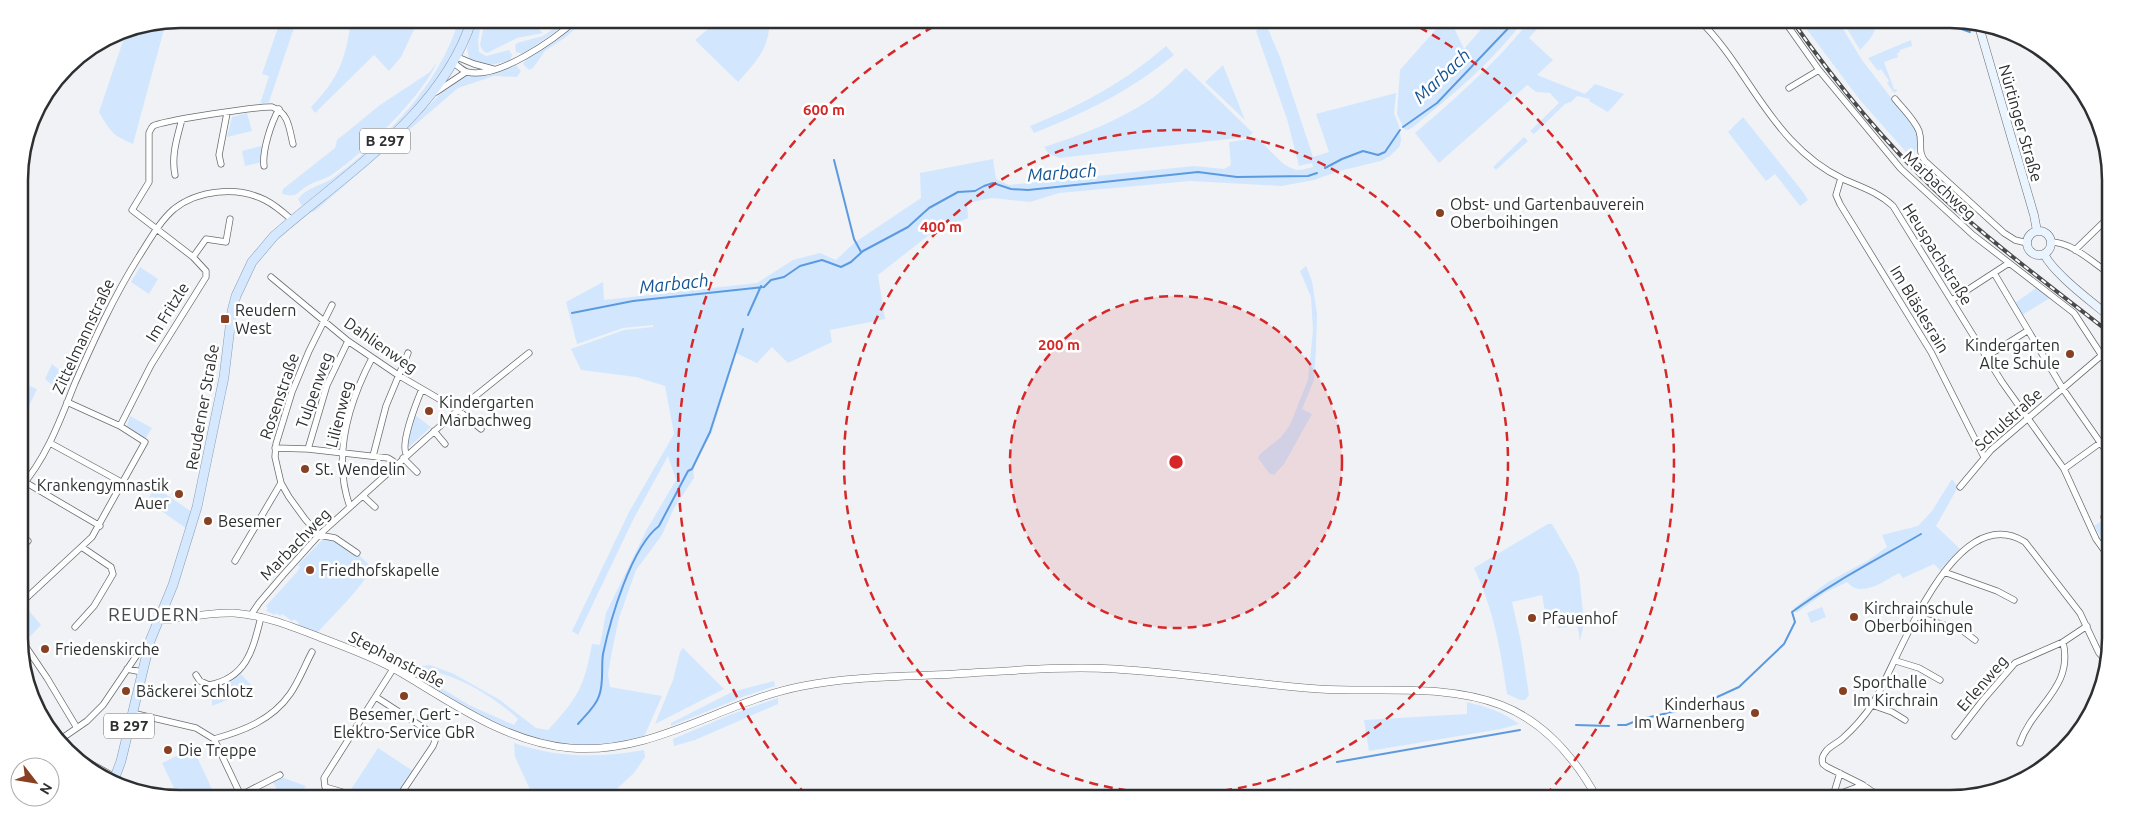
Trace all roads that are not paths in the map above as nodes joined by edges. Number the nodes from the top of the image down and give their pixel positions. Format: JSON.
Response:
{"nodes":[{"id":1,"x":468,"y":28,"type":"edge"},
{"id":2,"x":566,"y":28,"type":"edge"},
{"id":3,"x":1706,"y":28,"type":"edge"},
{"id":4,"x":1789,"y":28,"type":"edge"},
{"id":5,"x":1979,"y":30,"type":"edge"},
{"id":6,"x":456,"y":60,"type":"junction"},
{"id":7,"x":495,"y":69,"type":"junction"},
{"id":8,"x":1819,"y":70,"type":"junction"},
{"id":9,"x":466,"y":72,"type":"junction"},
{"id":10,"x":1789,"y":88,"type":"dead end"},
{"id":11,"x":434,"y":93,"type":"junction"},
{"id":12,"x":1895,"y":99,"type":"dead end"},
{"id":13,"x":279,"y":110,"type":"junction"},
{"id":14,"x":227,"y":112,"type":"junction"},
{"id":15,"x":182,"y":119,"type":"junction"},
{"id":16,"x":293,"y":144,"type":"dead end"},
{"id":17,"x":220,"y":164,"type":"dead end"},
{"id":18,"x":264,"y":166,"type":"dead end"},
{"id":19,"x":175,"y":175,"type":"dead end"},
{"id":20,"x":1841,"y":178,"type":"junction"},
{"id":21,"x":230,"y":219,"type":"dead end"},
{"id":22,"x":292,"y":220,"type":"junction"},
{"id":23,"x":2102,"y":224,"type":"edge"},
{"id":24,"x":157,"y":228,"type":"junction"},
{"id":25,"x":2037,"y":231,"type":"junction"},
{"id":26,"x":2050,"y":242,"type":"junction"},
{"id":27,"x":2026,"y":243,"type":"junction"},
{"id":28,"x":2075,"y":250,"type":"junction"},
{"id":29,"x":2044,"y":254,"type":"junction"},
{"id":30,"x":193,"y":257,"type":"junction"},
{"id":31,"x":2009,"y":263,"type":"junction"},
{"id":32,"x":2102,"y":269,"type":"edge"},
{"id":33,"x":1994,"y":273,"type":"junction"},
{"id":34,"x":271,"y":277,"type":"dead end"},
{"id":35,"x":1952,"y":300,"type":"junction"},
{"id":36,"x":332,"y":305,"type":"dead end"},
{"id":37,"x":2102,"y":310,"type":"edge"},
{"id":38,"x":324,"y":321,"type":"junction"},
{"id":39,"x":2027,"y":331,"type":"junction"},
{"id":40,"x":348,"y":341,"type":"junction"},
{"id":41,"x":2100,"y":352,"type":"junction"},
{"id":42,"x":408,"y":353,"type":"dead end"},
{"id":43,"x":529,"y":353,"type":"dead end"},
{"id":44,"x":2102,"y":355,"type":"edge"},
{"id":45,"x":1986,"y":357,"type":"junction"},
{"id":46,"x":372,"y":358,"type":"junction"},
{"id":47,"x":398,"y":375,"type":"junction"},
{"id":48,"x":422,"y":389,"type":"junction"},
{"id":49,"x":2063,"y":389,"type":"junction"},
{"id":50,"x":67,"y":402,"type":"junction"},
{"id":51,"x":458,"y":410,"type":"junction"},
{"id":52,"x":2028,"y":418,"type":"junction"},
{"id":53,"x":120,"y":426,"type":"junction"},
{"id":54,"x":481,"y":429,"type":"dead end"},
{"id":55,"x":434,"y":431,"type":"junction"},
{"id":56,"x":50,"y":443,"type":"junction"},
{"id":57,"x":2100,"y":443,"type":"junction"},
{"id":58,"x":445,"y":444,"type":"dead end"},
{"id":59,"x":2102,"y":446,"type":"edge"},
{"id":60,"x":275,"y":448,"type":"junction"},
{"id":61,"x":308,"y":449,"type":"junction"},
{"id":62,"x":342,"y":452,"type":"junction"},
{"id":63,"x":374,"y":456,"type":"junction"},
{"id":64,"x":405,"y":457,"type":"junction"},
{"id":65,"x":1984,"y":457,"type":"junction"},
{"id":66,"x":396,"y":465,"type":"junction"},
{"id":67,"x":2064,"y":469,"type":"junction"},
{"id":68,"x":417,"y":472,"type":"dead end"},
{"id":69,"x":28,"y":477,"type":"edge"},
{"id":70,"x":123,"y":483,"type":"junction"},
{"id":71,"x":281,"y":483,"type":"junction"},
{"id":72,"x":28,"y":484,"type":"edge"},
{"id":73,"x":1960,"y":487,"type":"dead end"},
{"id":74,"x":364,"y":496,"type":"junction"},
{"id":75,"x":375,"y":507,"type":"dead end"},
{"id":76,"x":350,"y":508,"type":"junction"},
{"id":77,"x":100,"y":526,"type":"junction"},
{"id":78,"x":319,"y":535,"type":"junction"},
{"id":79,"x":2102,"y":547,"type":"edge"},
{"id":80,"x":82,"y":548,"type":"junction"},
{"id":81,"x":357,"y":552,"type":"dead end"},
{"id":82,"x":235,"y":561,"type":"dead end"},
{"id":83,"x":1944,"y":572,"type":"junction"},
{"id":84,"x":28,"y":598,"type":"edge"},
{"id":85,"x":2014,"y":600,"type":"dead end"},
{"id":86,"x":251,"y":615,"type":"junction"},
{"id":87,"x":1916,"y":616,"type":"junction"},
{"id":88,"x":261,"y":617,"type":"junction"},
{"id":89,"x":160,"y":618,"type":"junction"},
{"id":90,"x":2087,"y":626,"type":"junction"},
{"id":91,"x":75,"y":627,"type":"dead end"},
{"id":92,"x":1975,"y":640,"type":"dead end"},
{"id":93,"x":150,"y":641,"type":"junction"},
{"id":94,"x":2063,"y":642,"type":"junction"},
{"id":95,"x":28,"y":650,"type":"edge"},
{"id":96,"x":312,"y":652,"type":"dead end"},
{"id":97,"x":2101,"y":655,"type":"edge"},
{"id":98,"x":1896,"y":661,"type":"junction"},
{"id":99,"x":127,"y":669,"type":"junction"},
{"id":100,"x":393,"y":669,"type":"junction"},
{"id":101,"x":142,"y":672,"type":"junction"},
{"id":102,"x":196,"y":675,"type":"dead end"},
{"id":103,"x":1940,"y":680,"type":"dead end"},
{"id":104,"x":376,"y":697,"type":"junction"},
{"id":105,"x":1872,"y":705,"type":"junction"},
{"id":106,"x":132,"y":713,"type":"junction"},
{"id":107,"x":1905,"y":720,"type":"dead end"},
{"id":108,"x":77,"y":728,"type":"junction"},
{"id":109,"x":1955,"y":736,"type":"dead end"},
{"id":110,"x":64,"y":737,"type":"edge"},
{"id":111,"x":214,"y":738,"type":"junction"},
{"id":112,"x":2020,"y":743,"type":"dead end"},
{"id":113,"x":1840,"y":773,"type":"junction"},
{"id":114,"x":116,"y":775,"type":"edge"},
{"id":115,"x":280,"y":775,"type":"dead end"},
{"id":116,"x":1863,"y":785,"type":"junction"},
{"id":117,"x":1591,"y":789,"type":"edge"},
{"id":118,"x":1834,"y":789,"type":"edge"},
{"id":119,"x":1852,"y":789,"type":"edge"},
{"id":120,"x":1869,"y":789,"type":"edge"},
{"id":121,"x":239,"y":790,"type":"edge"},
{"id":122,"x":253,"y":790,"type":"edge"},
{"id":123,"x":335,"y":790,"type":"edge"},
{"id":124,"x":403,"y":790,"type":"edge"}],
"edges":[{"from":1,"to":6,"type":"main road","number":"B 297"},
{"from":2,"to":7,"type":"street"},
{"from":3,"to":20,"type":"street","name":"Heuspachstraße"},
{"from":4,"to":8,"type":"street","name":"Marbachweg"},
{"from":5,"to":25,"type":"main road","name":"Nürtinger Straße"},
{"from":6,"to":7,"type":"street"},
{"from":6,"to":9,"type":"street"},
{"from":6,"to":11,"type":"main road","number":"B 297"},
{"from":7,"to":9,"type":"street"},
{"from":8,"to":10,"type":"street"},
{"from":8,"to":31,"type":"street","name":"Marbachweg"},
{"from":9,"to":11,"type":"street"},
{"from":11,"to":22,"type":"main road","name":"Reuderner Straße","number":"B 297"},
{"from":12,"to":27,"type":"street"},
{"from":13,"to":14,"type":"street"},
{"from":13,"to":16,"type":"street"},
{"from":13,"to":18,"type":"street"},
{"from":14,"to":15,"type":"street"},
{"from":14,"to":17,"type":"street"},
{"from":15,"to":19,"type":"street"},
{"from":15,"to":24,"type":"street","name":"Im Fritzle"},
{"from":20,"to":35,"type":"street","name":"Heuspachstraße"},
{"from":20,"to":65,"type":"street","name":"Im Bläslesrain"},
{"from":21,"to":30,"type":"street"},
{"from":22,"to":24,"type":"street","name":"Zittelmannstraße"},
{"from":22,"to":89,"type":"main road","name":"Reuderner Straße","number":"B 297"},
{"from":23,"to":28,"type":"street"},
{"from":24,"to":30,"type":"street","name":"Im Fritzle"},
{"from":24,"to":50,"type":"street","name":"Zittelmannstraße"},
{"from":25,"to":26,"type":"main road"},
{"from":25,"to":27,"type":"main road"},
{"from":26,"to":28,"type":"street"},
{"from":26,"to":29,"type":"main road"},
{"from":27,"to":29,"type":"main road"},
{"from":28,"to":32,"type":"street"},
{"from":29,"to":37,"type":"main road"},
{"from":30,"to":53,"type":"street","name":"Im Fritzle"},
{"from":31,"to":33,"type":"street"},
{"from":31,"to":41,"type":"street","name":"Marbachweg"},
{"from":33,"to":35,"type":"street"},
{"from":33,"to":39,"type":"street"},
{"from":34,"to":38,"type":"street","name":"Dahlienweg"},
{"from":35,"to":45,"type":"street","name":"Heuspachstraße"},
{"from":36,"to":38,"type":"street","name":"Rosenstraße"},
{"from":38,"to":40,"type":"street","name":"Dahlienweg"},
{"from":38,"to":60,"type":"street","name":"Rosenstraße"},
{"from":39,"to":45,"type":"street"},
{"from":39,"to":49,"type":"street"},
{"from":40,"to":46,"type":"street","name":"Dahlienweg"},
{"from":40,"to":61,"type":"street","name":"Tulpenweg"},
{"from":41,"to":44,"type":"street"},
{"from":41,"to":49,"type":"street","name":"Schulstraße"},
{"from":42,"to":47,"type":"street"},
{"from":43,"to":51,"type":"street","name":"Marbachweg"},
{"from":45,"to":52,"type":"street","name":"Heuspachstraße"},
{"from":46,"to":47,"type":"street","name":"Dahlienweg"},
{"from":46,"to":62,"type":"street","name":"Lilienweg"},
{"from":47,"to":48,"type":"street","name":"Dahlienweg"},
{"from":47,"to":63,"type":"street"},
{"from":48,"to":51,"type":"street","name":"Dahlienweg"},
{"from":48,"to":64,"type":"street"},
{"from":49,"to":52,"type":"street","name":"Schulstraße"},
{"from":49,"to":57,"type":"street"},
{"from":50,"to":53,"type":"street"},
{"from":50,"to":56,"type":"street","name":"Zittelmannstraße"},
{"from":51,"to":54,"type":"street","name":"Dahlienweg"},
{"from":51,"to":55,"type":"street","name":"Marbachweg"},
{"from":52,"to":65,"type":"street","name":"Schulstraße"},
{"from":52,"to":67,"type":"street","name":"Heuspachstraße"},
{"from":53,"to":70,"type":"street"},
{"from":55,"to":58,"type":"street"},
{"from":55,"to":64,"type":"street","name":"Marbachweg"},
{"from":56,"to":69,"type":"street","name":"Zittelmannstraße"},
{"from":56,"to":70,"type":"street"},
{"from":57,"to":59,"type":"street"},
{"from":57,"to":67,"type":"street"},
{"from":60,"to":61,"type":"street"},
{"from":60,"to":71,"type":"street","name":"Rosenstraße"},
{"from":61,"to":62,"type":"street"},
{"from":62,"to":63,"type":"street"},
{"from":62,"to":76,"type":"street","name":"Lilienweg"},
{"from":63,"to":66,"type":"street"},
{"from":64,"to":66,"type":"street","name":"Marbachweg"},
{"from":64,"to":68,"type":"street"},
{"from":65,"to":73,"type":"street","name":"Schulstraße"},
{"from":66,"to":74,"type":"street","name":"Marbachweg"},
{"from":67,"to":79,"type":"street","name":"Heuspachstraße"},
{"from":70,"to":77,"type":"street"},
{"from":71,"to":78,"type":"street","name":"Rosenstraße"},
{"from":71,"to":82,"type":"street"},
{"from":72,"to":77,"type":"street"},
{"from":74,"to":75,"type":"street"},
{"from":74,"to":76,"type":"street","name":"Marbachweg"},
{"from":76,"to":78,"type":"street","name":"Marbachweg"},
{"from":77,"to":80,"type":"street"},
{"from":78,"to":81,"type":"street"},
{"from":78,"to":86,"type":"street","name":"Marbachweg"},
{"from":80,"to":84,"type":"street"},
{"from":80,"to":91,"type":"street"},
{"from":83,"to":85,"type":"street"},
{"from":83,"to":87,"type":"street"},
{"from":83,"to":90,"type":"street"},
{"from":86,"to":88,"type":"street","name":"Stephanstraße"},
{"from":86,"to":89,"type":"street","name":"Stephanstraße"},
{"from":87,"to":92,"type":"street"},
{"from":87,"to":98,"type":"street"},
{"from":88,"to":100,"type":"street","name":"Stephanstraße"},
{"from":88,"to":102,"type":"street"},
{"from":89,"to":93,"type":"main road","name":"Reuderner Straße","number":"B 297"},
{"from":90,"to":94,"type":"street","name":"Erlenweg"},
{"from":90,"to":97,"type":"street"},
{"from":93,"to":99,"type":"street"},
{"from":93,"to":101,"type":"main road","name":"Reuderner Straße","number":"B 297"},
{"from":94,"to":109,"type":"street","name":"Erlenweg"},
{"from":94,"to":112,"type":"street"},
{"from":95,"to":108,"type":"street"},
{"from":96,"to":111,"type":"street"},
{"from":98,"to":103,"type":"street"},
{"from":98,"to":105,"type":"street"},
{"from":99,"to":101,"type":"street"},
{"from":99,"to":108,"type":"street"},
{"from":100,"to":104,"type":"street"},
{"from":100,"to":117,"type":"street","name":"Stephanstraße"},
{"from":101,"to":106,"type":"main road","name":"Reuderner Straße","number":"B 297"},
{"from":104,"to":123,"type":"street"},
{"from":104,"to":124,"type":"street"},
{"from":105,"to":107,"type":"street"},
{"from":105,"to":113,"type":"street"},
{"from":106,"to":111,"type":"street"},
{"from":106,"to":114,"type":"main road","name":"Reuderner Straße","number":"B 297"},
{"from":108,"to":110,"type":"street"},
{"from":111,"to":121,"type":"street"},
{"from":113,"to":116,"type":"street"},
{"from":113,"to":118,"type":"street"},
{"from":115,"to":122,"type":"street"},
{"from":116,"to":119,"type":"street"},
{"from":116,"to":120,"type":"street"}]}
